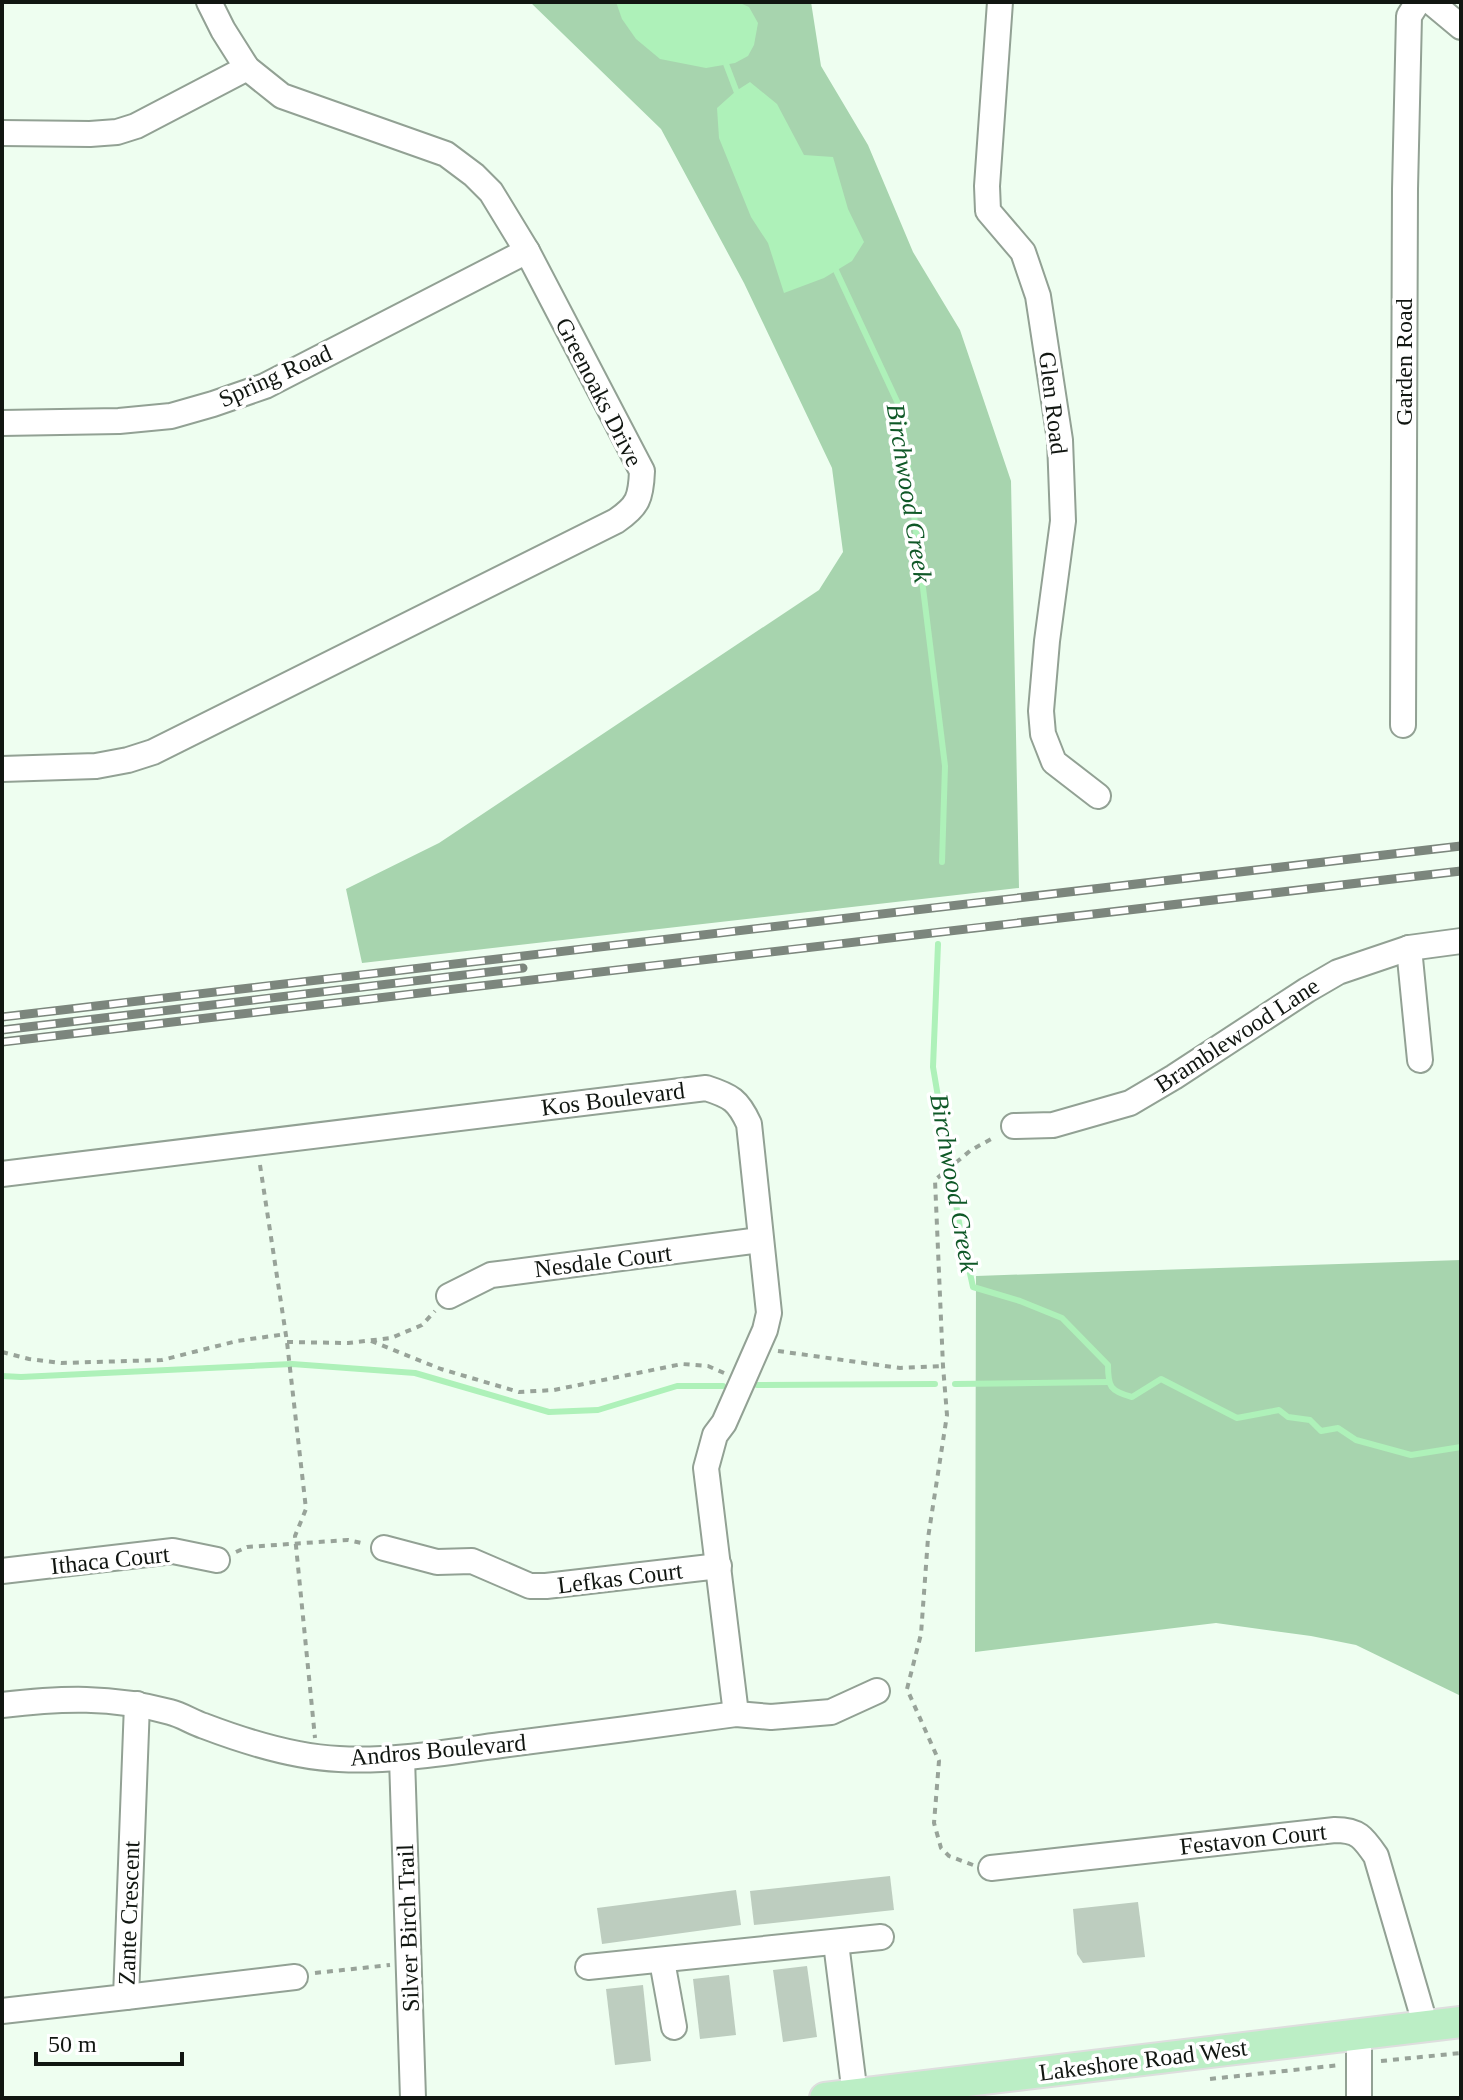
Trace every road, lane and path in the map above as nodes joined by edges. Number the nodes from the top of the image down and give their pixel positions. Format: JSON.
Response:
{"nodes":[{"id":1,"x":209,"y":2,"type":"edge"},
{"id":2,"x":1000,"y":2,"type":"edge"},
{"id":3,"x":1418,"y":2,"type":"edge"},
{"id":4,"x":1431,"y":2,"type":"edge"},
{"id":5,"x":1461,"y":27,"type":"edge"},
{"id":6,"x":247,"y":68,"type":"junction"},
{"id":7,"x":2,"y":133,"type":"edge"},
{"id":8,"x":527,"y":251,"type":"junction"},
{"id":9,"x":2,"y":423,"type":"edge"},
{"id":10,"x":1403,"y":725,"type":"dead end"},
{"id":11,"x":2,"y":769,"type":"edge"},
{"id":12,"x":1098,"y":796,"type":"dead end"},
{"id":13,"x":1461,"y":941,"type":"edge"},
{"id":14,"x":1409,"y":948,"type":"junction"},
{"id":15,"x":1420,"y":1060,"type":"dead end"},
{"id":16,"x":1014,"y":1126,"type":"joint"},
{"id":17,"x":257,"y":1142,"type":"junction"},
{"id":18,"x":2,"y":1174,"type":"edge"},
{"id":19,"x":760,"y":1240,"type":"junction"},
{"id":20,"x":449,"y":1296,"type":"joint"},
{"id":21,"x":286,"y":1334,"type":"junction"},
{"id":22,"x":371,"y":1341,"type":"junction"},
{"id":23,"x":287,"y":1342,"type":"junction"},
{"id":24,"x":757,"y":1349,"type":"junction"},
{"id":25,"x":2,"y":1352,"type":"edge"},
{"id":26,"x":943,"y":1366,"type":"junction"},
{"id":27,"x":743,"y":1380,"type":"junction"},
{"id":28,"x":296,"y":1545,"type":"junction"},
{"id":29,"x":384,"y":1548,"type":"joint"},
{"id":30,"x":217,"y":1560,"type":"joint"},
{"id":31,"x":719,"y":1566,"type":"junction"},
{"id":32,"x":2,"y":1571,"type":"edge"},
{"id":33,"x":877,"y":1691,"type":"dead end"},
{"id":34,"x":137,"y":1704,"type":"junction"},
{"id":35,"x":2,"y":1705,"type":"edge"},
{"id":36,"x":736,"y":1714,"type":"junction"},
{"id":37,"x":317,"y":1756,"type":"junction"},
{"id":38,"x":402,"y":1758,"type":"junction"},
{"id":39,"x":991,"y":1868,"type":"joint"},
{"id":40,"x":881,"y":1937,"type":"dead end"},
{"id":41,"x":836,"y":1943,"type":"junction"},
{"id":42,"x":662,"y":1961,"type":"junction"},
{"id":43,"x":408,"y":1963,"type":"junction"},
{"id":44,"x":588,"y":1967,"type":"dead end"},
{"id":45,"x":295,"y":1977,"type":"joint"},
{"id":46,"x":126,"y":1997,"type":"junction"},
{"id":47,"x":2,"y":2011,"type":"edge"},
{"id":48,"x":1461,"y":2022,"type":"edge"},
{"id":49,"x":674,"y":2027,"type":"dead end"},
{"id":50,"x":1426,"y":2027,"type":"junction"},
{"id":51,"x":1359,"y":2034,"type":"junction"},
{"id":52,"x":1461,"y":2053,"type":"edge"},
{"id":53,"x":1379,"y":2061,"type":"dead end"},
{"id":54,"x":945,"y":2091,"type":"edge"},
{"id":55,"x":840,"y":2096,"type":"edge"},
{"id":56,"x":413,"y":2098,"type":"edge"},
{"id":57,"x":1359,"y":2098,"type":"edge"}],
"edges":[{"from":1,"to":6,"type":"street","name":"Greenoaks Drive"},
{"from":2,"to":12,"type":"street","name":"Glen Road"},
{"from":3,"to":10,"type":"street","name":"Garden Road"},
{"from":4,"to":5,"type":"street"},
{"from":6,"to":7,"type":"street"},
{"from":6,"to":8,"type":"street","name":"Greenoaks Drive"},
{"from":8,"to":9,"type":"street","name":"Spring Road"},
{"from":8,"to":11,"type":"street","name":"Greenoaks Drive"},
{"from":13,"to":14,"type":"street","name":"Bramblewood Lane"},
{"from":14,"to":15,"type":"street"},
{"from":14,"to":16,"type":"street","name":"Bramblewood Lane"},
{"from":16,"to":26,"type":"path"},
{"from":17,"to":18,"type":"street","name":"Kos Boulevard"},
{"from":17,"to":19,"type":"street","name":"Kos Boulevard"},
{"from":17,"to":21,"type":"path"},
{"from":19,"to":20,"type":"street","name":"Nesdale Court"},
{"from":19,"to":24,"type":"street","name":"Kos Boulevard"},
{"from":20,"to":22,"type":"path"},
{"from":21,"to":23,"type":"path"},
{"from":21,"to":25,"type":"path"},
{"from":22,"to":23,"type":"path"},
{"from":22,"to":27,"type":"path"},
{"from":23,"to":28,"type":"path"},
{"from":24,"to":26,"type":"path"},
{"from":24,"to":27,"type":"street","name":"Kos Boulevard"},
{"from":26,"to":39,"type":"path"},
{"from":27,"to":31,"type":"street","name":"Kos Boulevard"},
{"from":28,"to":29,"type":"path"},
{"from":28,"to":30,"type":"path"},
{"from":28,"to":37,"type":"path"},
{"from":29,"to":31,"type":"street","name":"Lefkas Court"},
{"from":30,"to":32,"type":"street","name":"Ithaca Court"},
{"from":31,"to":36,"type":"street","name":"Kos Boulevard"},
{"from":33,"to":36,"type":"street","name":"Andros Boulevard"},
{"from":34,"to":35,"type":"street","name":"Andros Boulevard"},
{"from":34,"to":37,"type":"street","name":"Andros Boulevard"},
{"from":34,"to":46,"type":"street","name":"Zante Crescent"},
{"from":36,"to":38,"type":"street","name":"Andros Boulevard"},
{"from":37,"to":38,"type":"street","name":"Andros Boulevard"},
{"from":38,"to":43,"type":"street","name":"Silver Birch Trail"},
{"from":39,"to":50,"type":"street","name":"Festavon Court"},
{"from":40,"to":41,"type":"street"},
{"from":41,"to":42,"type":"street"},
{"from":41,"to":55,"type":"street"},
{"from":42,"to":44,"type":"street"},
{"from":42,"to":49,"type":"street"},
{"from":43,"to":45,"type":"path"},
{"from":43,"to":56,"type":"street","name":"Silver Birch Trail"},
{"from":45,"to":46,"type":"street"},
{"from":46,"to":47,"type":"street","name":"Zante Crescent"},
{"from":48,"to":50,"type":"main road","name":"Lakeshore Road West"},
{"from":50,"to":51,"type":"main road","name":"Lakeshore Road West"},
{"from":51,"to":54,"type":"main road","name":"Lakeshore Road West"},
{"from":51,"to":57,"type":"street"},
{"from":52,"to":53,"type":"path"},
{"from":54,"to":55,"type":"main road","name":"Lakeshore Road West"}]}
